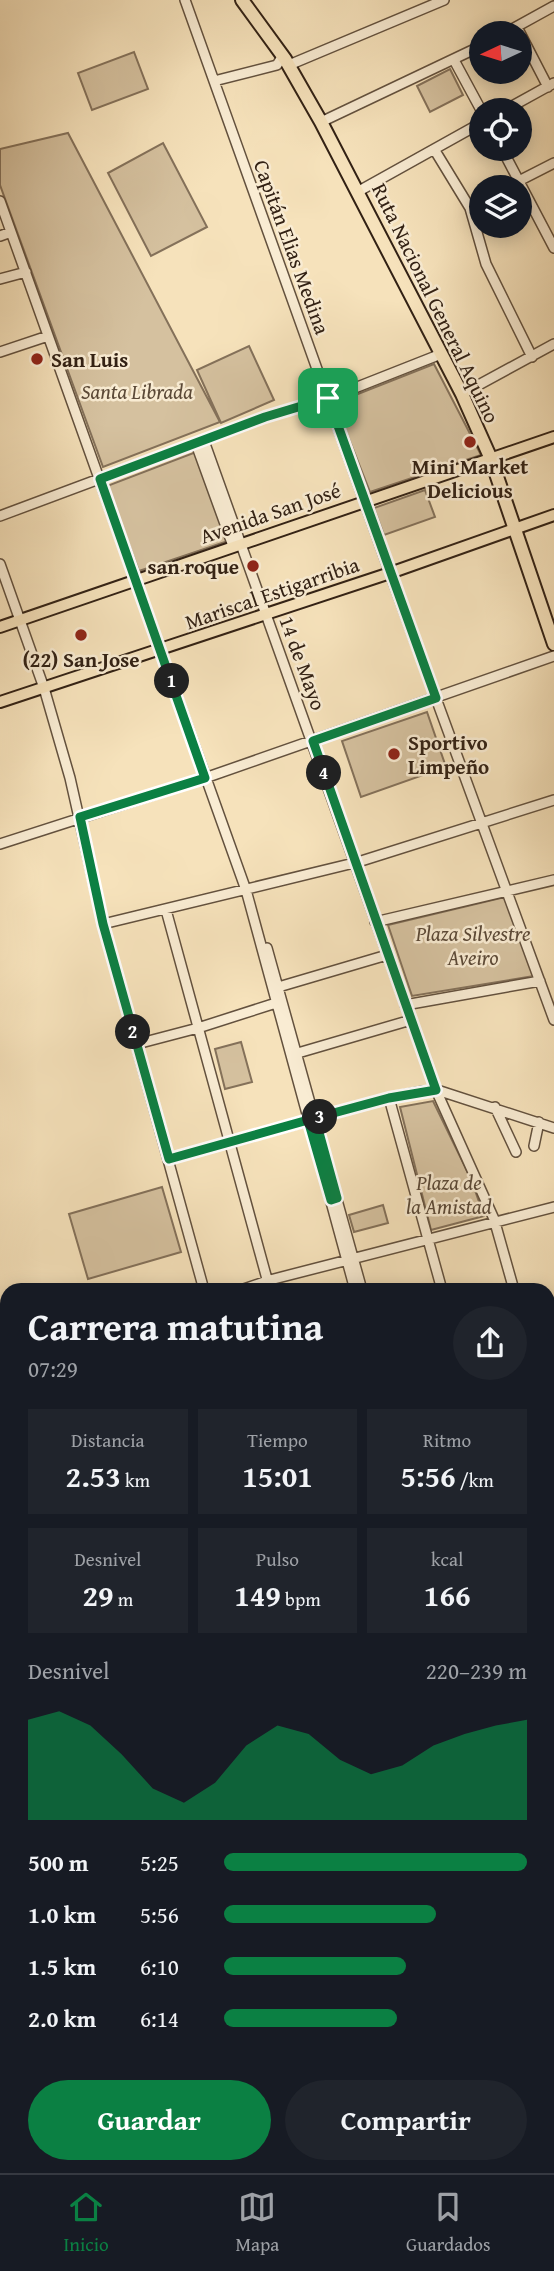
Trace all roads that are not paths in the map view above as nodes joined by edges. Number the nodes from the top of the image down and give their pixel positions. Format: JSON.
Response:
{"nodes":[{"id":1,"x":185,"y":0,"type":"edge"},
{"id":2,"x":242,"y":0,"type":"edge"},
{"id":3,"x":444,"y":0,"type":"edge"},
{"id":4,"x":554,"y":6,"type":"edge"},
{"id":5,"x":528,"y":21,"type":"edge"},
{"id":6,"x":469,"y":52,"type":"edge"},
{"id":7,"x":532,"y":53,"type":"edge"},
{"id":8,"x":454,"y":60,"type":"junction"},
{"id":9,"x":282,"y":61,"type":"junction"},
{"id":10,"x":213,"y":79,"type":"junction"},
{"id":11,"x":551,"y":85,"type":"edge"},
{"id":12,"x":475,"y":98,"type":"edge"},
{"id":13,"x":527,"y":98,"type":"edge"},
{"id":14,"x":321,"y":122,"type":"junction"},
{"id":15,"x":469,"y":130,"type":"edge"},
{"id":16,"x":434,"y":149,"type":"junction"},
{"id":17,"x":554,"y":163,"type":"edge"},
{"id":18,"x":529,"y":175,"type":"edge"},
{"id":19,"x":359,"y":191,"type":"junction"},
{"id":20,"x":0,"y":201,"type":"edge"},
{"id":21,"x":532,"y":205,"type":"edge"},
{"id":22,"x":469,"y":206,"type":"edge"},
{"id":23,"x":11,"y":232,"type":"junction"},
{"id":24,"x":0,"y":236,"type":"edge"},
{"id":25,"x":479,"y":238,"type":"edge"},
{"id":26,"x":554,"y":248,"type":"edge"},
{"id":27,"x":26,"y":272,"type":"junction"},
{"id":28,"x":0,"y":279,"type":"edge"},
{"id":29,"x":48,"y":335,"type":"junction"},
{"id":30,"x":554,"y":344,"type":"edge"},
{"id":31,"x":0,"y":352,"type":"edge"},
{"id":32,"x":441,"y":354,"type":"junction"},
{"id":33,"x":532,"y":357,"type":"junction"},
{"id":34,"x":462,"y":394,"type":"junction"},
{"id":35,"x":328,"y":398,"type":"junction"},
{"id":36,"x":554,"y":438,"type":"edge"},
{"id":37,"x":200,"y":442,"type":"junction"},
{"id":38,"x":491,"y":459,"type":"junction"},
{"id":39,"x":100,"y":479,"type":"junction"},
{"id":40,"x":365,"y":500,"type":"junction"},
{"id":41,"x":554,"y":515,"type":"edge"},
{"id":42,"x":0,"y":516,"type":"edge"},
{"id":43,"x":515,"y":528,"type":"junction"},
{"id":44,"x":237,"y":545,"type":"junction"},
{"id":45,"x":0,"y":564,"type":"edge"},
{"id":46,"x":390,"y":573,"type":"junction"},
{"id":47,"x":136,"y":579,"type":"junction"},
{"id":48,"x":266,"y":613,"type":"junction"},
{"id":49,"x":20,"y":621,"type":"junction"},
{"id":50,"x":0,"y":627,"type":"edge"},
{"id":51,"x":554,"y":643,"type":"edge"},
{"id":52,"x":161,"y":650,"type":"junction"},
{"id":53,"x":554,"y":656,"type":"edge"},
{"id":54,"x":44,"y":688,"type":"junction"},
{"id":55,"x":436,"y":698,"type":"junction"},
{"id":56,"x":0,"y":702,"type":"edge"},
{"id":57,"x":313,"y":741,"type":"junction"},
{"id":58,"x":205,"y":778,"type":"junction"},
{"id":59,"x":554,"y":800,"type":"edge"},
{"id":60,"x":80,"y":817,"type":"junction"},
{"id":61,"x":482,"y":823,"type":"junction"},
{"id":62,"x":0,"y":844,"type":"edge"},
{"id":63,"x":354,"y":863,"type":"junction"},
{"id":64,"x":554,"y":880,"type":"edge"},
{"id":65,"x":247,"y":891,"type":"junction"},
{"id":66,"x":507,"y":892,"type":"junction"},
{"id":67,"x":166,"y":910,"type":"junction"},
{"id":68,"x":375,"y":922,"type":"junction"},
{"id":69,"x":103,"y":924,"type":"junction"},
{"id":70,"x":387,"y":955,"type":"junction"},
{"id":71,"x":540,"y":981,"type":"junction"},
{"id":72,"x":275,"y":987,"type":"junction"},
{"id":73,"x":276,"y":1003,"type":"junction"},
{"id":74,"x":405,"y":1005,"type":"junction"},
{"id":75,"x":411,"y":1020,"type":"junction"},
{"id":76,"x":554,"y":1020,"type":"edge"},
{"id":77,"x":198,"y":1028,"type":"junction"},
{"id":78,"x":137,"y":1044,"type":"junction"},
{"id":79,"x":293,"y":1054,"type":"junction"},
{"id":80,"x":436,"y":1090,"type":"junction"},
{"id":81,"x":389,"y":1098,"type":"junction"},
{"id":82,"x":495,"y":1107,"type":"junction"},
{"id":83,"x":312,"y":1119,"type":"junction"},
{"id":84,"x":539,"y":1122,"type":"junction"},
{"id":85,"x":554,"y":1128,"type":"edge"},
{"id":86,"x":229,"y":1143,"type":"junction"},
{"id":87,"x":534,"y":1146,"type":"dead end"},
{"id":88,"x":516,"y":1152,"type":"dead end"},
{"id":89,"x":169,"y":1159,"type":"junction"},
{"id":90,"x":554,"y":1207,"type":"edge"},
{"id":91,"x":495,"y":1222,"type":"junction"},
{"id":92,"x":429,"y":1240,"type":"junction"},
{"id":93,"x":350,"y":1260,"type":"junction"},
{"id":94,"x":202,"y":1283,"type":"edge"},
{"id":95,"x":268,"y":1283,"type":"edge"},
{"id":96,"x":275,"y":1283,"type":"edge"},
{"id":97,"x":354,"y":1283,"type":"edge"},
{"id":98,"x":359,"y":1283,"type":"edge"},
{"id":99,"x":440,"y":1283,"type":"edge"},
{"id":100,"x":512,"y":1283,"type":"edge"}],
"edges":[{"from":1,"to":10,"type":"street","name":"Capitán Elias Medina"},
{"from":2,"to":9,"type":"highway","name":"Ruta Nacional General Aquino"},
{"from":3,"to":9,"type":"street"},
{"from":4,"to":5,"type":"street"},
{"from":6,"to":8,"type":"street"},
{"from":7,"to":11,"type":"street"},
{"from":8,"to":12,"type":"street"},
{"from":8,"to":14,"type":"street"},
{"from":9,"to":10,"type":"street"},
{"from":9,"to":14,"type":"highway","name":"Ruta Nacional General Aquino"},
{"from":10,"to":35,"type":"street","name":"Capitán Elias Medina"},
{"from":11,"to":13,"type":"street"},
{"from":14,"to":19,"type":"highway","name":"Ruta Nacional General Aquino"},
{"from":15,"to":16,"type":"street"},
{"from":16,"to":19,"type":"street"},
{"from":16,"to":22,"type":"street"},
{"from":17,"to":18,"type":"street"},
{"from":19,"to":32,"type":"highway","name":"Ruta Nacional General Aquino"},
{"from":20,"to":23,"type":"street"},
{"from":21,"to":26,"type":"street"},
{"from":23,"to":24,"type":"street"},
{"from":23,"to":27,"type":"street"},
{"from":25,"to":33,"type":"street"},
{"from":27,"to":28,"type":"street"},
{"from":27,"to":29,"type":"street"},
{"from":29,"to":31,"type":"street"},
{"from":29,"to":39,"type":"street"},
{"from":30,"to":33,"type":"street"},
{"from":32,"to":34,"type":"highway","name":"Ruta Nacional General Aquino"},
{"from":32,"to":35,"type":"street"},
{"from":33,"to":34,"type":"street"},
{"from":34,"to":38,"type":"highway","name":"Ruta Nacional General Aquino"},
{"from":35,"to":37,"type":"street"},
{"from":35,"to":40,"type":"street","name":"Capitán Elias Medina"},
{"from":36,"to":38,"type":"main road","name":"Avenida San José"},
{"from":37,"to":39,"type":"street"},
{"from":37,"to":44,"type":"street","name":"14 de Mayo"},
{"from":38,"to":40,"type":"main road","name":"Avenida San José"},
{"from":38,"to":43,"type":"highway","name":"Ruta Nacional General Aquino"},
{"from":39,"to":42,"type":"street"},
{"from":39,"to":47,"type":"street"},
{"from":40,"to":44,"type":"main road","name":"Avenida San José"},
{"from":40,"to":46,"type":"street","name":"Capitán Elias Medina"},
{"from":41,"to":43,"type":"main road","name":"Mariscal Estigarribia"},
{"from":43,"to":46,"type":"main road","name":"Mariscal Estigarribia"},
{"from":43,"to":51,"type":"highway","name":"Ruta Nacional General Aquino"},
{"from":44,"to":47,"type":"main road","name":"Avenida San José"},
{"from":44,"to":48,"type":"street","name":"14 de Mayo"},
{"from":45,"to":49,"type":"street"},
{"from":46,"to":48,"type":"main road","name":"Mariscal Estigarribia"},
{"from":46,"to":55,"type":"street","name":"Capitán Elias Medina"},
{"from":47,"to":49,"type":"main road","name":"Avenida San José"},
{"from":47,"to":52,"type":"street"},
{"from":48,"to":52,"type":"main road","name":"Mariscal Estigarribia"},
{"from":48,"to":57,"type":"street","name":"14 de Mayo"},
{"from":49,"to":50,"type":"main road","name":"Avenida San José"},
{"from":49,"to":54,"type":"street"},
{"from":52,"to":54,"type":"main road","name":"Mariscal Estigarribia"},
{"from":52,"to":58,"type":"street"},
{"from":53,"to":55,"type":"street"},
{"from":54,"to":56,"type":"main road","name":"Mariscal Estigarribia"},
{"from":54,"to":60,"type":"street"},
{"from":55,"to":57,"type":"street"},
{"from":55,"to":61,"type":"street","name":"Capitán Elias Medina"},
{"from":57,"to":58,"type":"street"},
{"from":57,"to":63,"type":"street","name":"14 de Mayo"},
{"from":58,"to":60,"type":"street"},
{"from":58,"to":65,"type":"street"},
{"from":59,"to":61,"type":"street"},
{"from":60,"to":62,"type":"street"},
{"from":60,"to":69,"type":"street"},
{"from":61,"to":63,"type":"street"},
{"from":61,"to":66,"type":"street","name":"Capitán Elias Medina"},
{"from":63,"to":65,"type":"street"},
{"from":63,"to":68,"type":"street","name":"14 de Mayo"},
{"from":64,"to":66,"type":"street"},
{"from":65,"to":67,"type":"street"},
{"from":65,"to":72,"type":"street"},
{"from":66,"to":68,"type":"street"},
{"from":66,"to":71,"type":"street","name":"Capitán Elias Medina"},
{"from":67,"to":69,"type":"street"},
{"from":67,"to":77,"type":"street"},
{"from":68,"to":70,"type":"street","name":"14 de Mayo"},
{"from":69,"to":78,"type":"street"},
{"from":70,"to":72,"type":"street"},
{"from":70,"to":74,"type":"street","name":"14 de Mayo"},
{"from":71,"to":74,"type":"street"},
{"from":71,"to":76,"type":"street","name":"Capitán Elias Medina"},
{"from":72,"to":73,"type":"street"},
{"from":72,"to":79,"type":"street"},
{"from":73,"to":77,"type":"street"},
{"from":73,"to":79,"type":"street"},
{"from":74,"to":75,"type":"street","name":"14 de Mayo"},
{"from":75,"to":79,"type":"street"},
{"from":75,"to":80,"type":"street","name":"14 de Mayo"},
{"from":77,"to":78,"type":"street"},
{"from":77,"to":86,"type":"street"},
{"from":78,"to":89,"type":"street"},
{"from":79,"to":83,"type":"street"},
{"from":80,"to":81,"type":"street"},
{"from":80,"to":82,"type":"street"},
{"from":80,"to":91,"type":"street","name":"14 de Mayo"},
{"from":81,"to":83,"type":"street"},
{"from":81,"to":92,"type":"street"},
{"from":82,"to":84,"type":"street"},
{"from":82,"to":88,"type":"street"},
{"from":83,"to":86,"type":"street"},
{"from":83,"to":93,"type":"street"},
{"from":84,"to":85,"type":"street"},
{"from":84,"to":87,"type":"street"},
{"from":86,"to":89,"type":"street"},
{"from":86,"to":95,"type":"street"},
{"from":89,"to":94,"type":"street"},
{"from":90,"to":91,"type":"street"},
{"from":91,"to":92,"type":"street"},
{"from":91,"to":100,"type":"street","name":"14 de Mayo"},
{"from":92,"to":93,"type":"street"},
{"from":92,"to":99,"type":"street"},
{"from":93,"to":96,"type":"street"},
{"from":93,"to":97,"type":"street"},
{"from":93,"to":98,"type":"street"}]}
